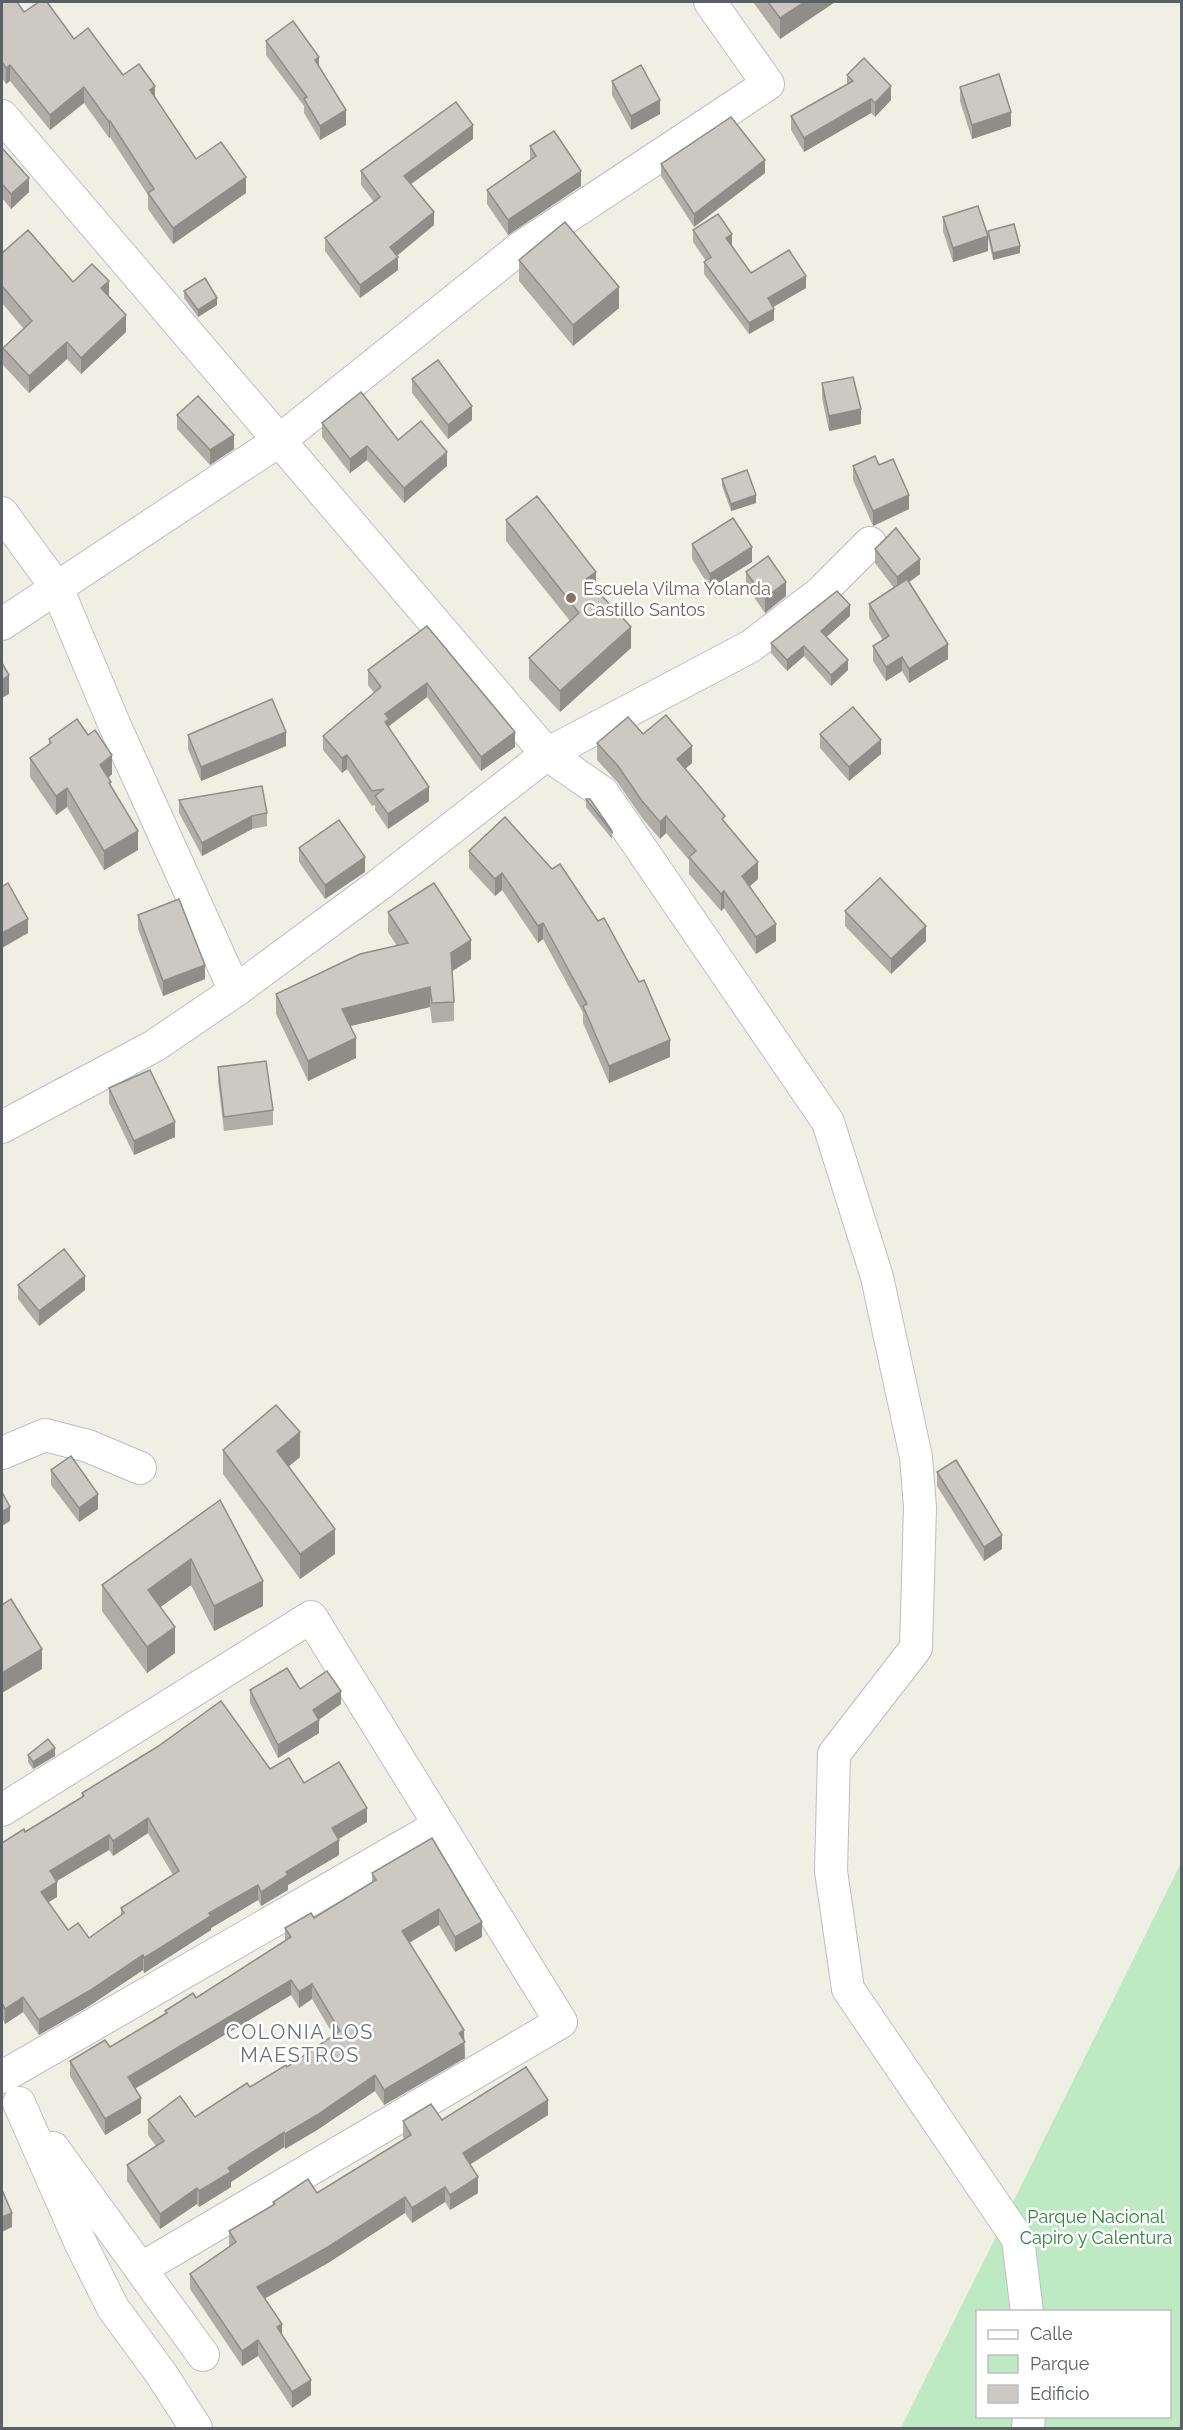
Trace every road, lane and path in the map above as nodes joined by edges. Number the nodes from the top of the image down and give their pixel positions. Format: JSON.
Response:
{"nodes":[{"id":1,"x":710,"y":2,"type":"edge"},
{"id":2,"x":2,"y":116,"type":"edge"},
{"id":3,"x":280,"y":440,"type":"junction"},
{"id":4,"x":2,"y":513,"type":"edge"},
{"id":5,"x":870,"y":543,"type":"dead end"},
{"id":6,"x":57,"y":588,"type":"junction"},
{"id":7,"x":2,"y":624,"type":"edge"},
{"id":8,"x":547,"y":754,"type":"junction"},
{"id":9,"x":235,"y":991,"type":"junction"},
{"id":10,"x":2,"y":1127,"type":"edge"},
{"id":11,"x":2,"y":1452,"type":"edge"},
{"id":12,"x":140,"y":1468,"type":"dead end"},
{"id":13,"x":2,"y":1810,"type":"edge"},
{"id":14,"x":438,"y":1826,"type":"junction"},
{"id":15,"x":2,"y":2077,"type":"edge"},
{"id":16,"x":19,"y":2103,"type":"junction"},
{"id":17,"x":142,"y":2268,"type":"junction"},
{"id":18,"x":1027,"y":2310,"type":"edge"},
{"id":19,"x":203,"y":2355,"type":"dead end"},
{"id":20,"x":196,"y":2428,"type":"edge"}],
"edges":[{"from":1,"to":3,"type":"street"},
{"from":2,"to":3,"type":"street"},
{"from":3,"to":6,"type":"street"},
{"from":3,"to":8,"type":"street"},
{"from":4,"to":6,"type":"street"},
{"from":5,"to":8,"type":"street"},
{"from":6,"to":7,"type":"street"},
{"from":6,"to":9,"type":"street"},
{"from":8,"to":9,"type":"street"},
{"from":8,"to":18,"type":"street"},
{"from":9,"to":10,"type":"street"},
{"from":11,"to":12,"type":"street"},
{"from":13,"to":14,"type":"street"},
{"from":14,"to":15,"type":"street"},
{"from":14,"to":17,"type":"street"},
{"from":15,"to":16,"type":"street"},
{"from":16,"to":17,"type":"street"},
{"from":16,"to":20,"type":"street"},
{"from":17,"to":19,"type":"street"}]}
